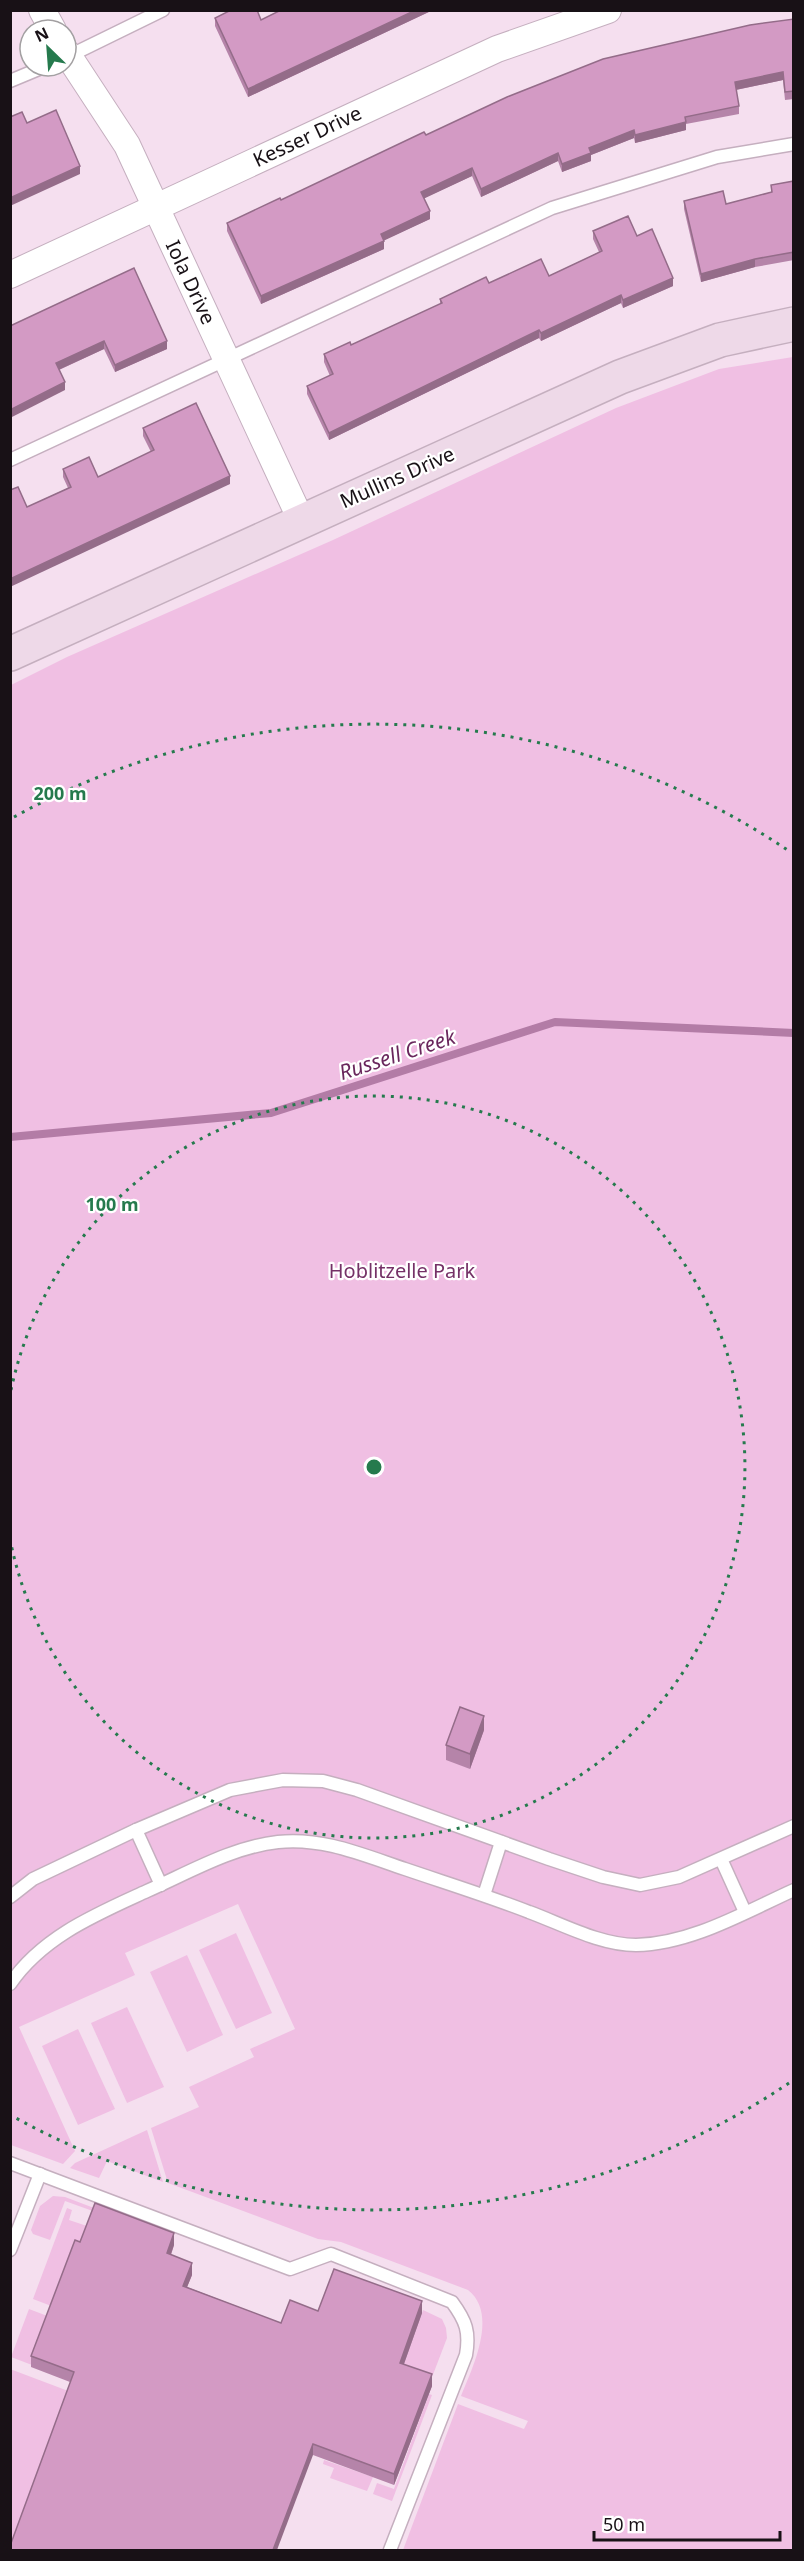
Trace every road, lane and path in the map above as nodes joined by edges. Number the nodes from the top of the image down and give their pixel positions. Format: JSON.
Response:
{"nodes":[{"id":1,"x":163,"y":10,"type":"edge"},
{"id":2,"x":608,"y":10,"type":"edge"},
{"id":3,"x":78,"y":50,"type":"edge"},
{"id":4,"x":77,"y":78,"type":"edge"},
{"id":5,"x":794,"y":144,"type":"edge"},
{"id":6,"x":155,"y":206,"type":"junction"},
{"id":7,"x":10,"y":275,"type":"edge"},
{"id":8,"x":794,"y":324,"type":"edge"},
{"id":9,"x":227,"y":361,"type":"junction"},
{"id":10,"x":10,"y":460,"type":"edge"},
{"id":11,"x":301,"y":520,"type":"junction"},
{"id":12,"x":10,"y":654,"type":"edge"},
{"id":13,"x":794,"y":1826,"type":"edge"},
{"id":14,"x":136,"y":1830,"type":"junction"},
{"id":15,"x":501,"y":1842,"type":"junction"},
{"id":16,"x":722,"y":1859,"type":"junction"},
{"id":17,"x":161,"y":1885,"type":"junction"},
{"id":18,"x":794,"y":1890,"type":"edge"},
{"id":19,"x":484,"y":1895,"type":"junction"},
{"id":20,"x":10,"y":1897,"type":"edge"},
{"id":21,"x":745,"y":1912,"type":"junction"},
{"id":22,"x":10,"y":1984,"type":"edge"},
{"id":23,"x":10,"y":2163,"type":"edge"},
{"id":24,"x":40,"y":2174,"type":"junction"},
{"id":25,"x":10,"y":2250,"type":"edge"},
{"id":26,"x":390,"y":2550,"type":"edge"}],
"edges":[{"from":1,"to":3,"type":"lane"},
{"from":2,"to":6,"type":"street","name":"Kesser Drive"},
{"from":4,"to":6,"type":"street","name":"Iola Drive"},
{"from":5,"to":9,"type":"lane"},
{"from":6,"to":7,"type":"street","name":"Kesser Drive"},
{"from":6,"to":9,"type":"street","name":"Iola Drive"},
{"from":8,"to":11,"type":"street","name":"Mullins Drive"},
{"from":9,"to":10,"type":"lane"},
{"from":9,"to":11,"type":"street","name":"Iola Drive"},
{"from":11,"to":12,"type":"street","name":"Mullins Drive"},
{"from":13,"to":16,"type":"lane"},
{"from":14,"to":15,"type":"lane"},
{"from":14,"to":17,"type":"lane"},
{"from":14,"to":20,"type":"lane"},
{"from":15,"to":16,"type":"lane"},
{"from":15,"to":19,"type":"lane"},
{"from":16,"to":21,"type":"lane"},
{"from":17,"to":19,"type":"lane"},
{"from":17,"to":22,"type":"lane"},
{"from":18,"to":21,"type":"lane"},
{"from":19,"to":21,"type":"lane"},
{"from":23,"to":24,"type":"lane"},
{"from":24,"to":25,"type":"lane"},
{"from":24,"to":26,"type":"lane"}]}
